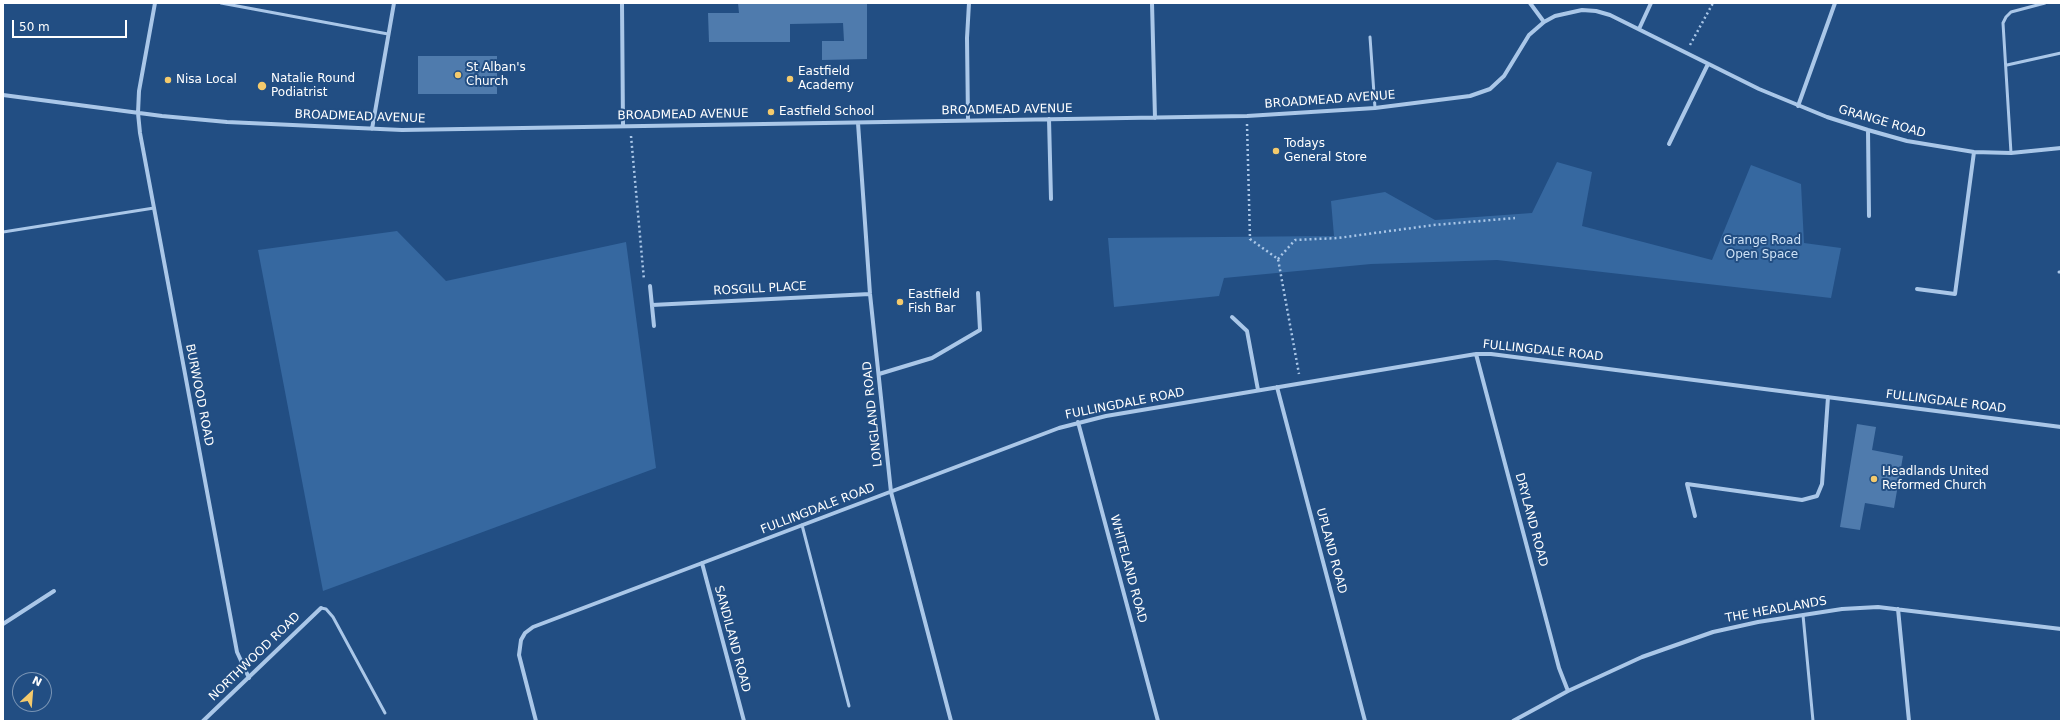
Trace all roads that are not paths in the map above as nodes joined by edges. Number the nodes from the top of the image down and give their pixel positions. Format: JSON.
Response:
{"nodes":[{"id":1,"x":155,"y":3,"type":"edge"},
{"id":2,"x":220,"y":3,"type":"edge"},
{"id":3,"x":394,"y":3,"type":"edge"},
{"id":4,"x":622,"y":3,"type":"edge"},
{"id":5,"x":969,"y":3,"type":"edge"},
{"id":6,"x":1152,"y":3,"type":"edge"},
{"id":7,"x":1530,"y":3,"type":"edge"},
{"id":8,"x":1651,"y":3,"type":"edge"},
{"id":9,"x":1835,"y":3,"type":"edge"},
{"id":10,"x":2045,"y":3,"type":"edge"},
{"id":11,"x":1544,"y":22,"type":"junction"},
{"id":12,"x":1639,"y":29,"type":"junction"},
{"id":13,"x":388,"y":34,"type":"junction"},
{"id":14,"x":1370,"y":37,"type":"dead end"},
{"id":15,"x":2061,"y":53,"type":"edge"},
{"id":16,"x":1516,"y":57,"type":"joint"},
{"id":17,"x":1708,"y":64,"type":"junction"},
{"id":18,"x":2007,"y":65,"type":"junction"},
{"id":19,"x":3,"y":95,"type":"edge"},
{"id":20,"x":1798,"y":106,"type":"junction"},
{"id":21,"x":1375,"y":108,"type":"junction"},
{"id":22,"x":138,"y":113,"type":"junction"},
{"id":23,"x":1156,"y":118,"type":"junction"},
{"id":24,"x":1049,"y":119,"type":"junction"},
{"id":25,"x":968,"y":120,"type":"junction"},
{"id":26,"x":858,"y":123,"type":"junction"},
{"id":27,"x":623,"y":126,"type":"junction"},
{"id":28,"x":372,"y":129,"type":"junction"},
{"id":29,"x":1868,"y":130,"type":"junction"},
{"id":30,"x":1669,"y":144,"type":"dead end"},
{"id":31,"x":2061,"y":148,"type":"edge"},
{"id":32,"x":1974,"y":152,"type":"junction"},
{"id":33,"x":2011,"y":153,"type":"junction"},
{"id":34,"x":1051,"y":199,"type":"dead end"},
{"id":35,"x":154,"y":208,"type":"junction"},
{"id":36,"x":1869,"y":216,"type":"dead end"},
{"id":37,"x":3,"y":232,"type":"edge"},
{"id":38,"x":650,"y":286,"type":"road end"},
{"id":39,"x":1917,"y":289,"type":"dead end"},
{"id":40,"x":978,"y":293,"type":"dead end"},
{"id":41,"x":870,"y":294,"type":"junction"},
{"id":42,"x":652,"y":305,"type":"junction"},
{"id":43,"x":1232,"y":318,"type":"dead end"},
{"id":44,"x":654,"y":326,"type":"dead end"},
{"id":45,"x":1476,"y":354,"type":"junction"},
{"id":46,"x":879,"y":374,"type":"junction"},
{"id":47,"x":1277,"y":387,"type":"junction"},
{"id":48,"x":1258,"y":390,"type":"junction"},
{"id":49,"x":1828,"y":397,"type":"junction"},
{"id":50,"x":1078,"y":422,"type":"junction"},
{"id":51,"x":2061,"y":427,"type":"edge"},
{"id":52,"x":891,"y":492,"type":"junction"},
{"id":53,"x":1695,"y":516,"type":"dead end"},
{"id":54,"x":802,"y":525,"type":"junction"},
{"id":55,"x":702,"y":563,"type":"junction"},
{"id":56,"x":54,"y":591,"type":"dead end"},
{"id":57,"x":320,"y":608,"type":"joint"},
{"id":58,"x":1898,"y":609,"type":"junction"},
{"id":59,"x":1803,"y":615,"type":"junction"},
{"id":60,"x":3,"y":624,"type":"edge"},
{"id":61,"x":2061,"y":629,"type":"edge"},
{"id":62,"x":249,"y":678,"type":"junction"},
{"id":63,"x":1568,"y":691,"type":"junction"},
{"id":64,"x":849,"y":706,"type":"dead end"},
{"id":65,"x":385,"y":713,"type":"dead end"},
{"id":66,"x":203,"y":721,"type":"edge"},
{"id":67,"x":536,"y":721,"type":"edge"},
{"id":68,"x":744,"y":721,"type":"edge"},
{"id":69,"x":951,"y":721,"type":"edge"},
{"id":70,"x":1158,"y":721,"type":"edge"},
{"id":71,"x":1365,"y":721,"type":"edge"},
{"id":72,"x":1513,"y":721,"type":"edge"},
{"id":73,"x":1813,"y":721,"type":"edge"},
{"id":74,"x":1909,"y":721,"type":"edge"}],
"edges":[{"from":1,"to":22,"type":"street","name":"BURWOOD ROAD"},
{"from":2,"to":13,"type":"lane"},
{"from":3,"to":13,"type":"street"},
{"from":4,"to":27,"type":"street"},
{"from":5,"to":25,"type":"street"},
{"from":6,"to":23,"type":"street"},
{"from":7,"to":11,"type":"street"},
{"from":8,"to":12,"type":"street"},
{"from":9,"to":20,"type":"street"},
{"from":10,"to":18,"type":"lane"},
{"from":11,"to":12,"type":"street","name":"GRANGE ROAD"},
{"from":11,"to":16,"type":"street","name":"GRANGE ROAD"},
{"from":12,"to":17,"type":"street","name":"GRANGE ROAD"},
{"from":13,"to":28,"type":"street"},
{"from":14,"to":21,"type":"lane"},
{"from":15,"to":18,"type":"lane"},
{"from":16,"to":21,"type":"street","name":"BROADMEAD AVENUE"},
{"from":17,"to":20,"type":"street","name":"GRANGE ROAD"},
{"from":17,"to":30,"type":"street"},
{"from":18,"to":33,"type":"lane"},
{"from":19,"to":22,"type":"street","name":"BROADMEAD AVENUE"},
{"from":20,"to":29,"type":"street","name":"GRANGE ROAD"},
{"from":21,"to":23,"type":"street","name":"BROADMEAD AVENUE"},
{"from":22,"to":28,"type":"street","name":"BROADMEAD AVENUE"},
{"from":22,"to":35,"type":"street","name":"BURWOOD ROAD"},
{"from":23,"to":24,"type":"street","name":"BROADMEAD AVENUE"},
{"from":24,"to":25,"type":"street","name":"BROADMEAD AVENUE"},
{"from":24,"to":34,"type":"street"},
{"from":25,"to":26,"type":"street","name":"BROADMEAD AVENUE"},
{"from":26,"to":27,"type":"street","name":"BROADMEAD AVENUE"},
{"from":26,"to":41,"type":"street","name":"LONGLAND ROAD"},
{"from":27,"to":28,"type":"street","name":"BROADMEAD AVENUE"},
{"from":29,"to":32,"type":"street","name":"GRANGE ROAD"},
{"from":29,"to":36,"type":"street"},
{"from":31,"to":33,"type":"street","name":"GRANGE ROAD"},
{"from":32,"to":33,"type":"street","name":"GRANGE ROAD"},
{"from":32,"to":39,"type":"street"},
{"from":35,"to":37,"type":"lane"},
{"from":35,"to":62,"type":"street","name":"BURWOOD ROAD"},
{"from":38,"to":42,"type":"street"},
{"from":40,"to":46,"type":"street"},
{"from":41,"to":42,"type":"street","name":"ROSGILL PLACE"},
{"from":41,"to":46,"type":"street","name":"LONGLAND ROAD"},
{"from":42,"to":44,"type":"street"},
{"from":43,"to":48,"type":"street"},
{"from":45,"to":47,"type":"street","name":"FULLINGDALE ROAD"},
{"from":45,"to":49,"type":"street","name":"FULLINGDALE ROAD"},
{"from":45,"to":63,"type":"street","name":"DRYLAND ROAD"},
{"from":46,"to":52,"type":"street","name":"LONGLAND ROAD"},
{"from":47,"to":48,"type":"street","name":"FULLINGDALE ROAD"},
{"from":47,"to":71,"type":"street","name":"UPLAND ROAD"},
{"from":48,"to":50,"type":"street","name":"FULLINGDALE ROAD"},
{"from":49,"to":51,"type":"street","name":"FULLINGDALE ROAD"},
{"from":49,"to":53,"type":"street"},
{"from":50,"to":52,"type":"street","name":"FULLINGDALE ROAD"},
{"from":50,"to":70,"type":"street","name":"WHITELAND ROAD"},
{"from":52,"to":54,"type":"street","name":"FULLINGDALE ROAD"},
{"from":52,"to":69,"type":"street","name":"LONGLAND ROAD"},
{"from":54,"to":55,"type":"street","name":"FULLINGDALE ROAD"},
{"from":54,"to":64,"type":"lane"},
{"from":55,"to":67,"type":"street","name":"FULLINGDALE ROAD"},
{"from":55,"to":68,"type":"street","name":"SANDILAND ROAD"},
{"from":56,"to":60,"type":"street"},
{"from":57,"to":62,"type":"street","name":"NORTHWOOD ROAD"},
{"from":57,"to":65,"type":"lane"},
{"from":58,"to":59,"type":"street","name":"THE HEADLANDS"},
{"from":58,"to":61,"type":"street","name":"THE HEADLANDS"},
{"from":58,"to":74,"type":"street"},
{"from":59,"to":63,"type":"street","name":"THE HEADLANDS"},
{"from":59,"to":73,"type":"lane"},
{"from":62,"to":66,"type":"street","name":"NORTHWOOD ROAD"},
{"from":63,"to":72,"type":"street","name":"THE HEADLANDS"}]}
